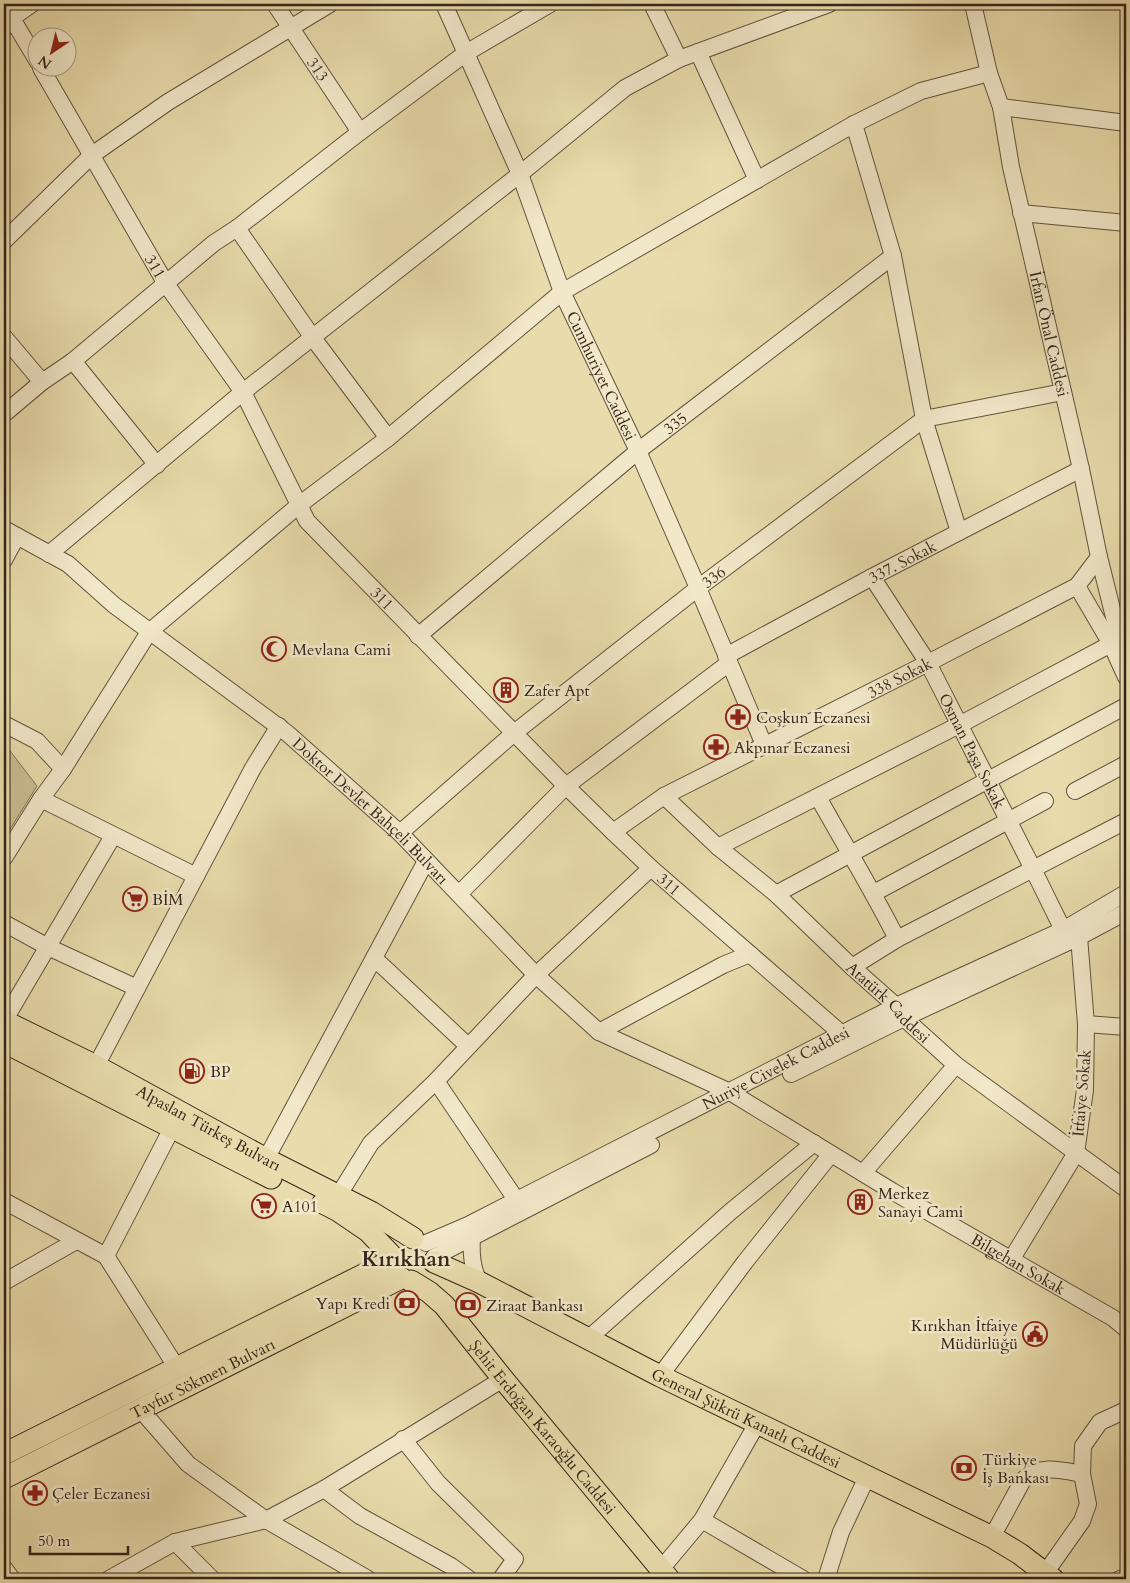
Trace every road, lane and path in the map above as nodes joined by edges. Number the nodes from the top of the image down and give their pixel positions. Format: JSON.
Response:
{"nodes":[{"id":1,"x":32,"y":4,"type":"edge"},
{"id":2,"x":275,"y":4,"type":"edge"},
{"id":3,"x":330,"y":4,"type":"edge"},
{"id":4,"x":444,"y":4,"type":"edge"},
{"id":5,"x":550,"y":4,"type":"edge"},
{"id":6,"x":652,"y":4,"type":"edge"},
{"id":7,"x":829,"y":4,"type":"edge"},
{"id":8,"x":973,"y":4,"type":"edge"},
{"id":9,"x":7,"y":17,"type":"edge"},
{"id":10,"x":290,"y":27,"type":"junction"},
{"id":11,"x":28,"y":47,"type":"edge"},
{"id":12,"x":698,"y":52,"type":"junction"},
{"id":13,"x":466,"y":53,"type":"junction"},
{"id":14,"x":679,"y":59,"type":"junction"},
{"id":15,"x":989,"y":73,"type":"junction"},
{"id":16,"x":47,"y":78,"type":"edge"},
{"id":17,"x":1001,"y":107,"type":"junction"},
{"id":18,"x":1126,"y":123,"type":"edge"},
{"id":19,"x":854,"y":124,"type":"junction"},
{"id":20,"x":360,"y":132,"type":"junction"},
{"id":21,"x":92,"y":155,"type":"junction"},
{"id":22,"x":520,"y":174,"type":"junction"},
{"id":23,"x":757,"y":180,"type":"junction"},
{"id":24,"x":1021,"y":213,"type":"junction"},
{"id":25,"x":1126,"y":223,"type":"edge"},
{"id":26,"x":237,"y":228,"type":"junction"},
{"id":27,"x":4,"y":241,"type":"edge"},
{"id":28,"x":893,"y":256,"type":"junction"},
{"id":29,"x":166,"y":284,"type":"junction"},
{"id":30,"x":562,"y":292,"type":"junction"},
{"id":31,"x":4,"y":337,"type":"edge"},
{"id":32,"x":313,"y":338,"type":"junction"},
{"id":33,"x":73,"y":361,"type":"junction"},
{"id":34,"x":42,"y":382,"type":"junction"},
{"id":35,"x":243,"y":392,"type":"junction"},
{"id":36,"x":1063,"y":392,"type":"junction"},
{"id":37,"x":4,"y":414,"type":"edge"},
{"id":38,"x":924,"y":419,"type":"junction"},
{"id":39,"x":388,"y":438,"type":"junction"},
{"id":40,"x":638,"y":451,"type":"junction"},
{"id":41,"x":156,"y":465,"type":"junction"},
{"id":42,"x":1081,"y":470,"type":"junction"},
{"id":43,"x":299,"y":505,"type":"junction"},
{"id":44,"x":959,"y":532,"type":"junction"},
{"id":45,"x":10,"y":533,"type":"edge"},
{"id":46,"x":49,"y":554,"type":"junction"},
{"id":47,"x":1099,"y":557,"type":"junction"},
{"id":48,"x":4,"y":560,"type":"edge"},
{"id":49,"x":872,"y":577,"type":"junction"},
{"id":50,"x":1077,"y":586,"type":"junction"},
{"id":51,"x":698,"y":588,"type":"junction"},
{"id":52,"x":149,"y":632,"type":"junction"},
{"id":53,"x":418,"y":636,"type":"junction"},
{"id":54,"x":1111,"y":644,"type":"junction"},
{"id":55,"x":728,"y":660,"type":"junction"},
{"id":56,"x":928,"y":663,"type":"junction"},
{"id":57,"x":1126,"y":665,"type":"edge"},
{"id":58,"x":1126,"y":678,"type":"edge"},
{"id":59,"x":1126,"y":706,"type":"edge"},
{"id":60,"x":4,"y":724,"type":"edge"},
{"id":61,"x":961,"y":724,"type":"junction"},
{"id":62,"x":279,"y":726,"type":"junction"},
{"id":63,"x":514,"y":733,"type":"junction"},
{"id":64,"x":764,"y":745,"type":"junction"},
{"id":65,"x":1126,"y":764,"type":"edge"},
{"id":66,"x":63,"y":770,"type":"junction"},
{"id":67,"x":989,"y":781,"type":"junction"},
{"id":68,"x":566,"y":786,"type":"junction"},
{"id":69,"x":1075,"y":791,"type":"dead end"},
{"id":70,"x":664,"y":796,"type":"junction"},
{"id":71,"x":818,"y":796,"type":"junction"},
{"id":72,"x":41,"y":799,"type":"junction"},
{"id":73,"x":1045,"y":801,"type":"dead end"},
{"id":74,"x":1009,"y":821,"type":"junction"},
{"id":75,"x":1126,"y":821,"type":"edge"},
{"id":76,"x":613,"y":832,"type":"junction"},
{"id":77,"x":400,"y":833,"type":"junction"},
{"id":78,"x":113,"y":836,"type":"junction"},
{"id":79,"x":718,"y":847,"type":"junction"},
{"id":80,"x":850,"y":855,"type":"junction"},
{"id":81,"x":4,"y":858,"type":"edge"},
{"id":82,"x":426,"y":861,"type":"junction"},
{"id":83,"x":651,"y":868,"type":"junction"},
{"id":84,"x":1034,"y":869,"type":"junction"},
{"id":85,"x":196,"y":876,"type":"junction"},
{"id":86,"x":874,"y":893,"type":"junction"},
{"id":87,"x":459,"y":894,"type":"junction"},
{"id":88,"x":776,"y":894,"type":"junction"},
{"id":89,"x":1126,"y":894,"type":"edge"},
{"id":90,"x":1126,"y":912,"type":"edge"},
{"id":91,"x":4,"y":923,"type":"edge"},
{"id":92,"x":1063,"y":930,"type":"junction"},
{"id":93,"x":1079,"y":937,"type":"junction"},
{"id":94,"x":897,"y":939,"type":"junction"},
{"id":95,"x":48,"y":947,"type":"junction"},
{"id":96,"x":750,"y":954,"type":"junction"},
{"id":97,"x":374,"y":958,"type":"junction"},
{"id":98,"x":852,"y":966,"type":"junction"},
{"id":99,"x":536,"y":975,"type":"junction"},
{"id":100,"x":137,"y":988,"type":"junction"},
{"id":101,"x":900,"y":1012,"type":"junction"},
{"id":102,"x":4,"y":1021,"type":"edge"},
{"id":103,"x":1086,"y":1024,"type":"junction"},
{"id":104,"x":1126,"y":1027,"type":"edge"},
{"id":105,"x":599,"y":1032,"type":"junction"},
{"id":106,"x":843,"y":1035,"type":"junction"},
{"id":107,"x":4,"y":1042,"type":"edge"},
{"id":108,"x":468,"y":1046,"type":"junction"},
{"id":109,"x":956,"y":1065,"type":"junction"},
{"id":110,"x":96,"y":1066,"type":"junction"},
{"id":111,"x":436,"y":1081,"type":"junction"},
{"id":112,"x":736,"y":1096,"type":"junction"},
{"id":113,"x":172,"y":1128,"type":"junction"},
{"id":114,"x":814,"y":1143,"type":"junction"},
{"id":115,"x":1076,"y":1153,"type":"junction"},
{"id":116,"x":831,"y":1154,"type":"junction"},
{"id":117,"x":266,"y":1159,"type":"junction"},
{"id":118,"x":862,"y":1173,"type":"junction"},
{"id":119,"x":1126,"y":1189,"type":"edge"},
{"id":120,"x":338,"y":1196,"type":"junction"},
{"id":121,"x":517,"y":1200,"type":"junction"},
{"id":122,"x":4,"y":1201,"type":"edge"},
{"id":123,"x":472,"y":1237,"type":"junction"},
{"id":124,"x":76,"y":1241,"type":"junction"},
{"id":125,"x":427,"y":1250,"type":"junction"},
{"id":126,"x":106,"y":1256,"type":"junction"},
{"id":127,"x":1011,"y":1260,"type":"junction"},
{"id":128,"x":398,"y":1269,"type":"junction"},
{"id":129,"x":4,"y":1282,"type":"edge"},
{"id":130,"x":479,"y":1282,"type":"junction"},
{"id":131,"x":1126,"y":1329,"type":"edge"},
{"id":132,"x":588,"y":1339,"type":"junction"},
{"id":133,"x":177,"y":1368,"type":"junction"},
{"id":134,"x":660,"y":1376,"type":"junction"},
{"id":135,"x":502,"y":1380,"type":"junction"},
{"id":136,"x":141,"y":1410,"type":"junction"},
{"id":137,"x":1126,"y":1410,"type":"edge"},
{"id":138,"x":758,"y":1422,"type":"junction"},
{"id":139,"x":403,"y":1439,"type":"junction"},
{"id":140,"x":4,"y":1454,"type":"edge"},
{"id":141,"x":1082,"y":1474,"type":"junction"},
{"id":142,"x":867,"y":1477,"type":"junction"},
{"id":143,"x":4,"y":1478,"type":"edge"},
{"id":144,"x":324,"y":1489,"type":"junction"},
{"id":145,"x":266,"y":1520,"type":"junction"},
{"id":146,"x":702,"y":1520,"type":"junction"},
{"id":147,"x":992,"y":1537,"type":"junction"},
{"id":148,"x":175,"y":1542,"type":"junction"},
{"id":149,"x":4,"y":1568,"type":"edge"},
{"id":150,"x":665,"y":1574,"type":"edge"},
{"id":151,"x":1050,"y":1576,"type":"edge"},
{"id":152,"x":1126,"y":1578,"type":"edge"},
{"id":153,"x":12,"y":1579,"type":"edge"},
{"id":154,"x":109,"y":1579,"type":"edge"},
{"id":155,"x":212,"y":1579,"type":"edge"},
{"id":156,"x":368,"y":1579,"type":"edge"},
{"id":157,"x":469,"y":1579,"type":"edge"},
{"id":158,"x":501,"y":1579,"type":"edge"},
{"id":159,"x":803,"y":1579,"type":"edge"},
{"id":160,"x":826,"y":1579,"type":"edge"},
{"id":161,"x":1120,"y":1579,"type":"edge"}],
"edges":[{"from":1,"to":9,"type":"street"},
{"from":2,"to":10,"type":"street","name":"313"},
{"from":3,"to":10,"type":"street"},
{"from":4,"to":13,"type":"street","name":"Cumhuriyet Caddesi"},
{"from":5,"to":13,"type":"street"},
{"from":6,"to":14,"type":"street"},
{"from":7,"to":12,"type":"street"},
{"from":8,"to":15,"type":"street","name":"İrfan Önal Caddesi"},
{"from":9,"to":11,"type":"street"},
{"from":10,"to":20,"type":"street","name":"313"},
{"from":10,"to":21,"type":"street"},
{"from":12,"to":14,"type":"street"},
{"from":12,"to":23,"type":"street"},
{"from":13,"to":20,"type":"street"},
{"from":13,"to":22,"type":"street","name":"Cumhuriyet Caddesi"},
{"from":14,"to":22,"type":"street"},
{"from":15,"to":17,"type":"street","name":"İrfan Önal Caddesi"},
{"from":15,"to":19,"type":"street"},
{"from":16,"to":21,"type":"street","name":"311"},
{"from":17,"to":18,"type":"street"},
{"from":17,"to":24,"type":"street","name":"İrfan Önal Caddesi"},
{"from":19,"to":23,"type":"street"},
{"from":19,"to":28,"type":"street"},
{"from":20,"to":26,"type":"street"},
{"from":21,"to":27,"type":"street"},
{"from":21,"to":29,"type":"street","name":"311"},
{"from":22,"to":30,"type":"street","name":"Cumhuriyet Caddesi"},
{"from":22,"to":32,"type":"street"},
{"from":23,"to":30,"type":"street"},
{"from":24,"to":25,"type":"street"},
{"from":24,"to":36,"type":"street","name":"İrfan Önal Caddesi"},
{"from":26,"to":29,"type":"street"},
{"from":26,"to":32,"type":"street"},
{"from":28,"to":38,"type":"street"},
{"from":28,"to":40,"type":"street","name":"335"},
{"from":29,"to":33,"type":"street"},
{"from":29,"to":35,"type":"street","name":"311"},
{"from":30,"to":39,"type":"street"},
{"from":30,"to":40,"type":"street","name":"Cumhuriyet Caddesi"},
{"from":31,"to":34,"type":"street"},
{"from":32,"to":35,"type":"street"},
{"from":32,"to":39,"type":"street"},
{"from":33,"to":34,"type":"street"},
{"from":33,"to":41,"type":"street"},
{"from":34,"to":37,"type":"street"},
{"from":35,"to":41,"type":"street"},
{"from":35,"to":43,"type":"street","name":"311"},
{"from":36,"to":38,"type":"street","name":"336"},
{"from":36,"to":42,"type":"street","name":"İrfan Önal Caddesi"},
{"from":38,"to":44,"type":"street"},
{"from":38,"to":51,"type":"street","name":"336"},
{"from":39,"to":43,"type":"street"},
{"from":40,"to":51,"type":"street","name":"Cumhuriyet Caddesi"},
{"from":40,"to":53,"type":"street","name":"335"},
{"from":41,"to":46,"type":"street"},
{"from":42,"to":44,"type":"street","name":"337. Sokak"},
{"from":42,"to":47,"type":"street","name":"İrfan Önal Caddesi"},
{"from":43,"to":52,"type":"street"},
{"from":43,"to":53,"type":"street","name":"311"},
{"from":44,"to":49,"type":"street","name":"337. Sokak"},
{"from":45,"to":46,"type":"street","name":"Doktor Devlet Bahçeli Bulvarı"},
{"from":45,"to":48,"type":"street"},
{"from":46,"to":52,"type":"street","name":"Doktor Devlet Bahçeli Bulvarı"},
{"from":47,"to":50,"type":"street","name":"338 Sokak"},
{"from":47,"to":57,"type":"street","name":"İrfan Önal Caddesi"},
{"from":49,"to":55,"type":"street","name":"337. Sokak"},
{"from":49,"to":56,"type":"street","name":"Osman Paşa Sokak"},
{"from":50,"to":54,"type":"street"},
{"from":50,"to":56,"type":"street","name":"338 Sokak"},
{"from":51,"to":55,"type":"street","name":"Cumhuriyet Caddesi"},
{"from":51,"to":63,"type":"street","name":"336"},
{"from":52,"to":62,"type":"street","name":"Doktor Devlet Bahçeli Bulvarı"},
{"from":52,"to":66,"type":"street"},
{"from":53,"to":63,"type":"street","name":"311"},
{"from":54,"to":58,"type":"street"},
{"from":54,"to":61,"type":"street"},
{"from":55,"to":64,"type":"street","name":"Cumhuriyet Caddesi"},
{"from":55,"to":68,"type":"street","name":"337. Sokak"},
{"from":56,"to":61,"type":"street","name":"Osman Paşa Sokak"},
{"from":56,"to":64,"type":"street","name":"338 Sokak"},
{"from":59,"to":67,"type":"street"},
{"from":60,"to":66,"type":"street"},
{"from":61,"to":67,"type":"street","name":"Osman Paşa Sokak"},
{"from":61,"to":71,"type":"street"},
{"from":62,"to":77,"type":"street","name":"Doktor Devlet Bahçeli Bulvarı"},
{"from":62,"to":85,"type":"street"},
{"from":63,"to":68,"type":"street","name":"311"},
{"from":63,"to":77,"type":"street","name":"336"},
{"from":64,"to":70,"type":"street","name":"338 Sokak"},
{"from":65,"to":69,"type":"street"},
{"from":66,"to":72,"type":"street"},
{"from":67,"to":74,"type":"street","name":"Osman Paşa Sokak"},
{"from":67,"to":80,"type":"street"},
{"from":68,"to":76,"type":"street","name":"311"},
{"from":68,"to":87,"type":"street","name":"337. Sokak"},
{"from":70,"to":76,"type":"street","name":"338 Sokak"},
{"from":70,"to":79,"type":"street","name":"Atatürk Caddesi"},
{"from":71,"to":79,"type":"street"},
{"from":71,"to":80,"type":"street"},
{"from":72,"to":78,"type":"street"},
{"from":72,"to":81,"type":"street"},
{"from":73,"to":74,"type":"street"},
{"from":74,"to":84,"type":"street","name":"Osman Paşa Sokak"},
{"from":74,"to":86,"type":"street"},
{"from":75,"to":84,"type":"street"},
{"from":76,"to":83,"type":"street","name":"311"},
{"from":77,"to":82,"type":"street","name":"Doktor Devlet Bahçeli Bulvarı"},
{"from":78,"to":85,"type":"street"},
{"from":78,"to":95,"type":"street"},
{"from":79,"to":88,"type":"street","name":"Atatürk Caddesi"},
{"from":80,"to":86,"type":"street"},
{"from":80,"to":88,"type":"street"},
{"from":82,"to":87,"type":"street","name":"Doktor Devlet Bahçeli Bulvarı"},
{"from":82,"to":97,"type":"street"},
{"from":83,"to":96,"type":"street","name":"311"},
{"from":83,"to":99,"type":"street"},
{"from":84,"to":92,"type":"street","name":"Osman Paşa Sokak"},
{"from":84,"to":94,"type":"street"},
{"from":85,"to":100,"type":"street"},
{"from":86,"to":94,"type":"street"},
{"from":87,"to":99,"type":"street","name":"Doktor Devlet Bahçeli Bulvarı"},
{"from":88,"to":98,"type":"street","name":"Atatürk Caddesi"},
{"from":89,"to":92,"type":"street","name":"Nuriye Civelek Caddesi"},
{"from":90,"to":93,"type":"street","name":"Nuriye Civelek Caddesi"},
{"from":91,"to":95,"type":"street"},
{"from":92,"to":93,"type":"street"},
{"from":92,"to":101,"type":"street","name":"Nuriye Civelek Caddesi"},
{"from":93,"to":101,"type":"street","name":"Nuriye Civelek Caddesi"},
{"from":93,"to":103,"type":"street","name":"İtfaiye Sokak"},
{"from":94,"to":98,"type":"street"},
{"from":95,"to":100,"type":"street"},
{"from":95,"to":102,"type":"street"},
{"from":96,"to":105,"type":"street"},
{"from":96,"to":106,"type":"street","name":"311"},
{"from":97,"to":108,"type":"street"},
{"from":97,"to":117,"type":"street"},
{"from":98,"to":101,"type":"street","name":"Atatürk Caddesi"},
{"from":99,"to":105,"type":"street","name":"Doktor Devlet Bahçeli Bulvarı"},
{"from":99,"to":108,"type":"street"},
{"from":100,"to":110,"type":"street"},
{"from":101,"to":106,"type":"street","name":"Nuriye Civelek Caddesi"},
{"from":101,"to":109,"type":"street","name":"Atatürk Caddesi"},
{"from":101,"to":112,"type":"street","name":"Nuriye Civelek Caddesi"},
{"from":102,"to":110,"type":"main road","name":"Alpaslan Türkeş Bulvarı"},
{"from":103,"to":104,"type":"street"},
{"from":103,"to":115,"type":"street","name":"İtfaiye Sokak"},
{"from":105,"to":112,"type":"street","name":"Doktor Devlet Bahçeli Bulvarı"},
{"from":106,"to":112,"type":"street","name":"Nuriye Civelek Caddesi"},
{"from":107,"to":113,"type":"main road","name":"Alpaslan Türkeş Bulvarı"},
{"from":108,"to":111,"type":"street"},
{"from":109,"to":115,"type":"street","name":"Atatürk Caddesi"},
{"from":109,"to":118,"type":"street"},
{"from":110,"to":117,"type":"main road","name":"Alpaslan Türkeş Bulvarı"},
{"from":111,"to":120,"type":"street"},
{"from":111,"to":121,"type":"street"},
{"from":112,"to":114,"type":"street","name":"Bilgehan Sokak"},
{"from":112,"to":121,"type":"street","name":"Nuriye Civelek Caddesi"},
{"from":112,"to":123,"type":"street","name":"Nuriye Civelek Caddesi"},
{"from":113,"to":126,"type":"street"},
{"from":113,"to":128,"type":"main road","name":"Alpaslan Türkeş Bulvarı"},
{"from":114,"to":116,"type":"street","name":"Bilgehan Sokak"},
{"from":114,"to":132,"type":"street"},
{"from":115,"to":119,"type":"street","name":"Atatürk Caddesi"},
{"from":115,"to":127,"type":"street","name":"İtfaiye Sokak"},
{"from":116,"to":118,"type":"street","name":"Bilgehan Sokak"},
{"from":116,"to":134,"type":"street"},
{"from":117,"to":120,"type":"main road","name":"Alpaslan Türkeş Bulvarı"},
{"from":118,"to":127,"type":"street","name":"Bilgehan Sokak"},
{"from":120,"to":125,"type":"main road","name":"Alpaslan Türkeş Bulvarı"},
{"from":121,"to":125,"type":"street","name":"Nuriye Civelek Caddesi"},
{"from":122,"to":124,"type":"street"},
{"from":123,"to":125,"type":"street","name":"Nuriye Civelek Caddesi"},
{"from":123,"to":130,"type":"street"},
{"from":124,"to":126,"type":"street"},
{"from":124,"to":129,"type":"street"},
{"from":125,"to":128,"type":"main road","name":"Nuriye Civelek Caddesi"},
{"from":125,"to":128,"type":"main road","name":"Nuriye Civelek Caddesi"},
{"from":125,"to":130,"type":"main road","name":"General Şükrü Kanatlı Caddesi"},
{"from":126,"to":133,"type":"street"},
{"from":127,"to":131,"type":"street","name":"Bilgehan Sokak"},
{"from":128,"to":133,"type":"main road","name":"Tayfur Sökmen Bulvarı"},
{"from":128,"to":135,"type":"main road","name":"Şehit Erdoğan Karaoğlu Caddesi"},
{"from":128,"to":136,"type":"main road","name":"Tayfur Sökmen Bulvarı"},
{"from":130,"to":132,"type":"main road","name":"General Şükrü Kanatlı Caddesi"},
{"from":132,"to":134,"type":"main road","name":"General Şükrü Kanatlı Caddesi"},
{"from":133,"to":140,"type":"main road","name":"Tayfur Sökmen Bulvarı"},
{"from":134,"to":138,"type":"main road","name":"General Şükrü Kanatlı Caddesi"},
{"from":135,"to":139,"type":"street"},
{"from":135,"to":150,"type":"main road","name":"Şehit Erdoğan Karaoğlu Caddesi"},
{"from":136,"to":143,"type":"main road","name":"Tayfur Sökmen Bulvarı"},
{"from":136,"to":145,"type":"street"},
{"from":137,"to":141,"type":"street"},
{"from":138,"to":142,"type":"main road","name":"General Şükrü Kanatlı Caddesi"},
{"from":138,"to":146,"type":"street"},
{"from":139,"to":144,"type":"street"},
{"from":139,"to":158,"type":"street"},
{"from":141,"to":147,"type":"street"},
{"from":141,"to":151,"type":"street"},
{"from":142,"to":147,"type":"main road","name":"General Şükrü Kanatlı Caddesi"},
{"from":142,"to":160,"type":"street"},
{"from":144,"to":145,"type":"street"},
{"from":144,"to":157,"type":"street"},
{"from":145,"to":148,"type":"street"},
{"from":145,"to":156,"type":"street"},
{"from":146,"to":150,"type":"street"},
{"from":146,"to":159,"type":"street"},
{"from":147,"to":151,"type":"main road","name":"General Şükrü Kanatlı Caddesi"},
{"from":148,"to":154,"type":"street"},
{"from":148,"to":155,"type":"street"},
{"from":149,"to":153,"type":"street"},
{"from":152,"to":161,"type":"street"}]}
